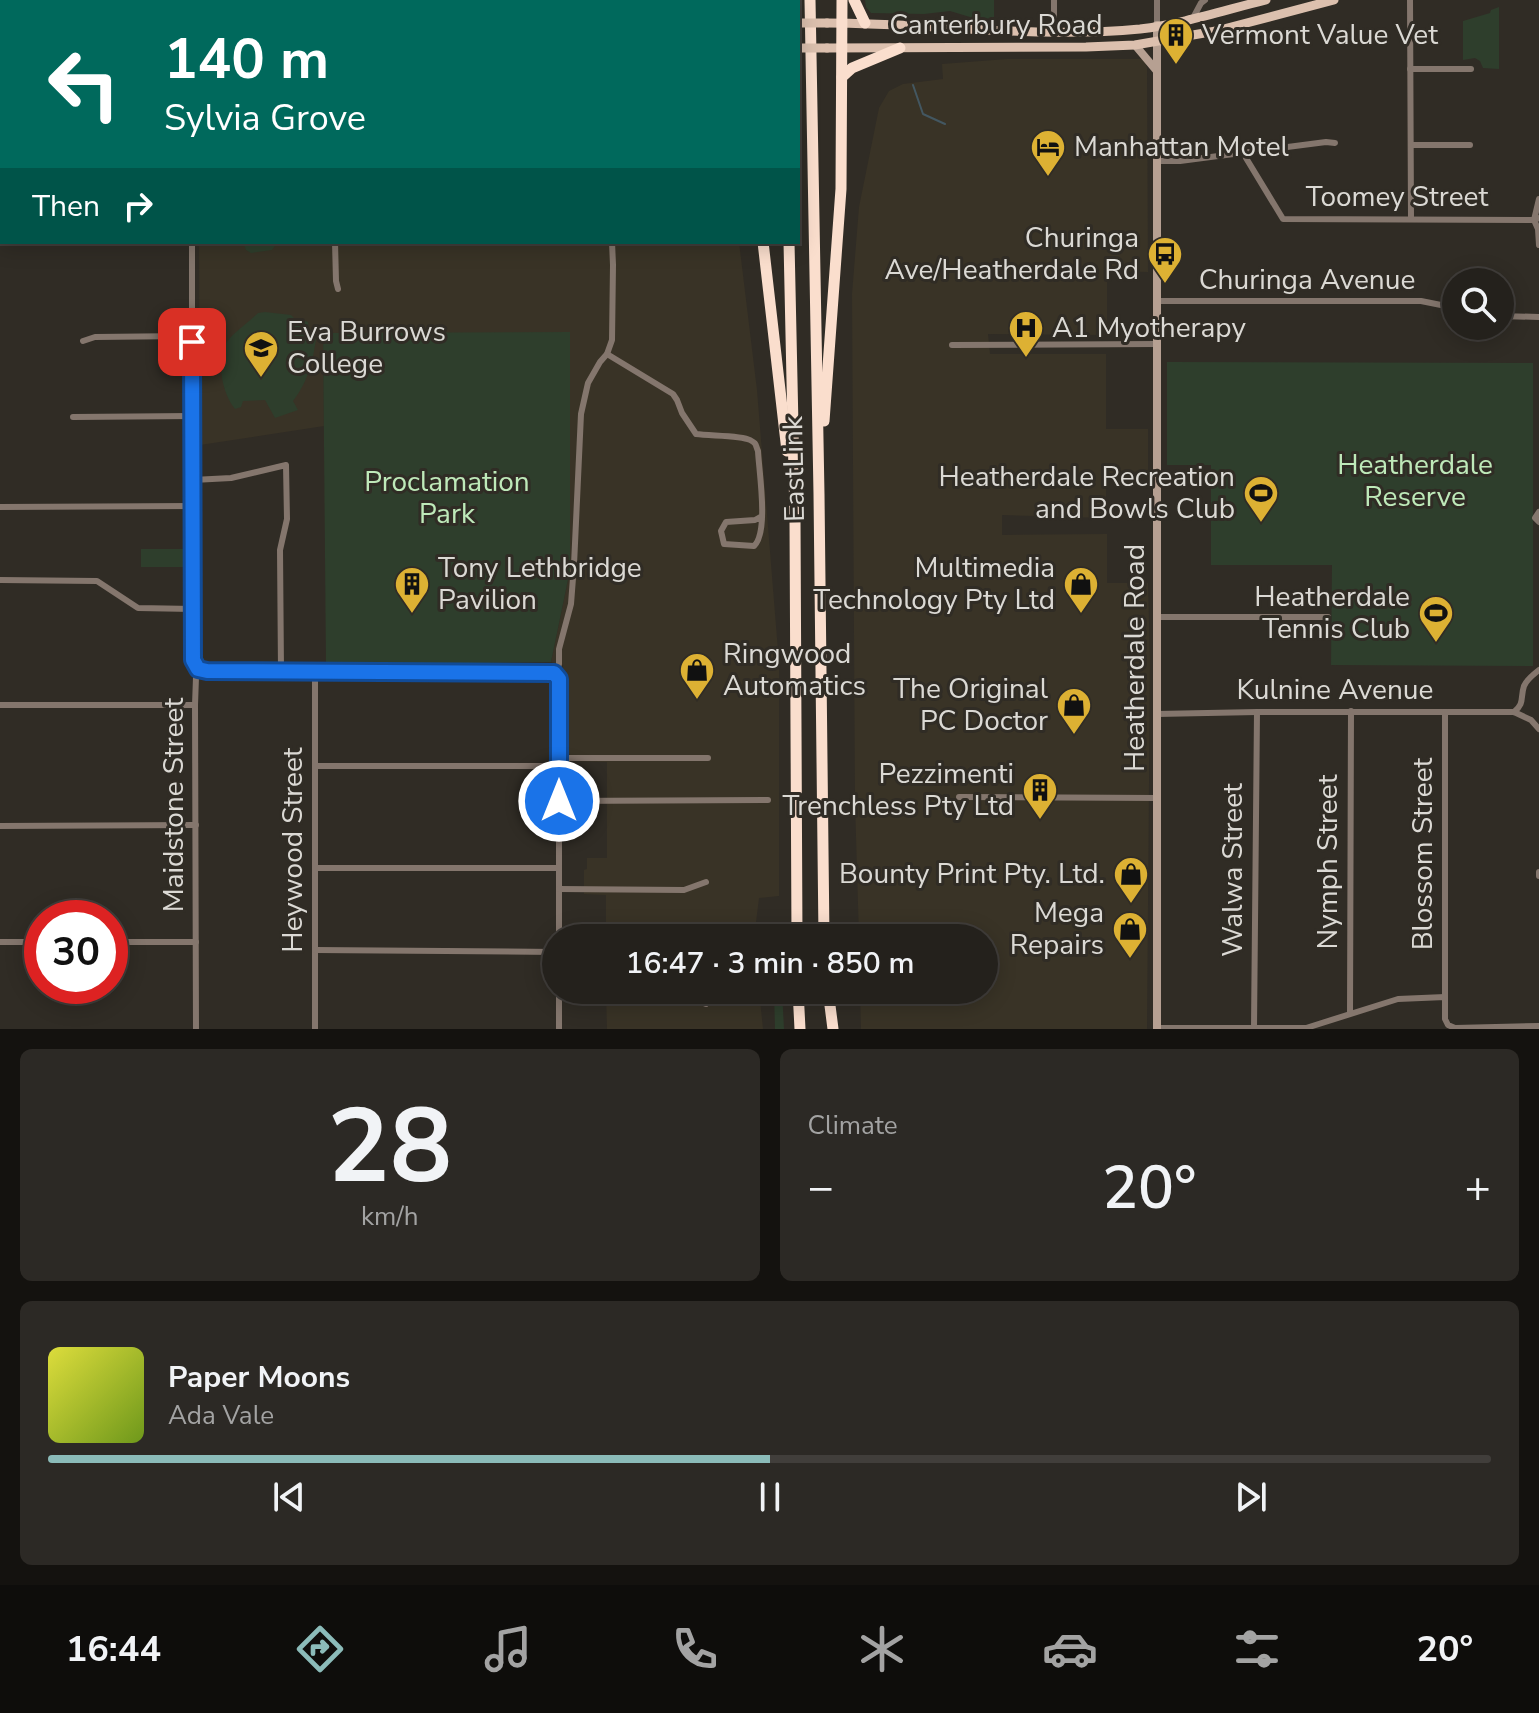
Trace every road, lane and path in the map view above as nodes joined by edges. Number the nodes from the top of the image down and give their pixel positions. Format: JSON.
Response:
{"nodes":[{"id":1,"x":810,"y":0,"type":"edge"},
{"id":2,"x":842,"y":0,"type":"edge"},
{"id":3,"x":854,"y":0,"type":"edge"},
{"id":4,"x":1054,"y":0,"type":"edge"},
{"id":5,"x":1157,"y":0,"type":"edge"},
{"id":6,"x":1205,"y":0,"type":"edge"},
{"id":7,"x":1266,"y":0,"type":"edge"},
{"id":8,"x":1334,"y":0,"type":"edge"},
{"id":9,"x":1410,"y":0,"type":"edge"},
{"id":10,"x":1193,"y":18,"type":"junction"},
{"id":11,"x":800,"y":23,"type":"edge"},
{"id":12,"x":841,"y":23,"type":"junction"},
{"id":13,"x":865,"y":23,"type":"junction"},
{"id":14,"x":1157,"y":25,"type":"junction"},
{"id":15,"x":1054,"y":32,"type":"junction"},
{"id":16,"x":1157,"y":42,"type":"junction"},
{"id":17,"x":1135,"y":45,"type":"junction"},
{"id":18,"x":800,"y":48,"type":"edge"},
{"id":19,"x":841,"y":48,"type":"junction"},
{"id":20,"x":900,"y":48,"type":"junction"},
{"id":21,"x":1410,"y":69,"type":"junction"},
{"id":22,"x":1471,"y":69,"type":"dead end"},
{"id":23,"x":1157,"y":71,"type":"junction"},
{"id":24,"x":842,"y":77,"type":"junction"},
{"id":25,"x":1335,"y":143,"type":"dead end"},
{"id":26,"x":1411,"y":145,"type":"junction"},
{"id":27,"x":1470,"y":145,"type":"dead end"},
{"id":28,"x":1245,"y":153,"type":"junction"},
{"id":29,"x":1157,"y":161,"type":"junction"},
{"id":30,"x":1539,"y":199,"type":"edge"},
{"id":31,"x":1411,"y":219,"type":"junction"},
{"id":32,"x":1537,"y":219,"type":"edge"},
{"id":33,"x":1538,"y":229,"type":"edge"},
{"id":34,"x":192,"y":244,"type":"edge"},
{"id":35,"x":335,"y":244,"type":"edge"},
{"id":36,"x":614,"y":244,"type":"edge"},
{"id":37,"x":763,"y":244,"type":"edge"},
{"id":38,"x":789,"y":244,"type":"edge"},
{"id":39,"x":1539,"y":245,"type":"edge"},
{"id":40,"x":338,"y":289,"type":"dead end"},
{"id":41,"x":1157,"y":301,"type":"junction"},
{"id":42,"x":1442,"y":305,"type":"edge"},
{"id":43,"x":1514,"y":316,"type":"edge"},
{"id":44,"x":1539,"y":317,"type":"edge"},
{"id":45,"x":190,"y":336,"type":"junction"},
{"id":46,"x":83,"y":341,"type":"dead end"},
{"id":47,"x":1157,"y":344,"type":"junction"},
{"id":48,"x":952,"y":345,"type":"dead end"},
{"id":49,"x":607,"y":354,"type":"junction"},
{"id":50,"x":192,"y":416,"type":"junction"},
{"id":51,"x":73,"y":417,"type":"dead end"},
{"id":52,"x":193,"y":480,"type":"junction"},
{"id":53,"x":819,"y":494,"type":"junction"},
{"id":54,"x":193,"y":506,"type":"junction"},
{"id":55,"x":0,"y":507,"type":"edge"},
{"id":56,"x":1539,"y":512,"type":"edge"},
{"id":57,"x":762,"y":516,"type":"junction"},
{"id":58,"x":795,"y":519,"type":"junction"},
{"id":59,"x":1539,"y":522,"type":"edge"},
{"id":60,"x":0,"y":580,"type":"edge"},
{"id":61,"x":193,"y":609,"type":"junction"},
{"id":62,"x":1157,"y":617,"type":"junction"},
{"id":63,"x":1328,"y":617,"type":"dead end"},
{"id":64,"x":198,"y":669,"type":"junction"},
{"id":65,"x":1539,"y":670,"type":"edge"},
{"id":66,"x":281,"y":671,"type":"junction"},
{"id":67,"x":315,"y":671,"type":"junction"},
{"id":68,"x":554,"y":673,"type":"junction"},
{"id":69,"x":0,"y":705,"type":"edge"},
{"id":70,"x":195,"y":705,"type":"junction"},
{"id":71,"x":1351,"y":711,"type":"junction"},
{"id":72,"x":1257,"y":712,"type":"junction"},
{"id":73,"x":1445,"y":712,"type":"junction"},
{"id":74,"x":1514,"y":712,"type":"junction"},
{"id":75,"x":1157,"y":714,"type":"junction"},
{"id":76,"x":1539,"y":729,"type":"edge"},
{"id":77,"x":708,"y":758,"type":"dead end"},
{"id":78,"x":559,"y":762,"type":"junction"},
{"id":79,"x":315,"y":766,"type":"junction"},
{"id":80,"x":959,"y":797,"type":"dead end"},
{"id":81,"x":1157,"y":798,"type":"junction"},
{"id":82,"x":768,"y":800,"type":"dead end"},
{"id":83,"x":559,"y":801,"type":"junction"},
{"id":84,"x":196,"y":825,"type":"junction"},
{"id":85,"x":0,"y":826,"type":"edge"},
{"id":86,"x":315,"y":868,"type":"junction"},
{"id":87,"x":559,"y":868,"type":"junction"},
{"id":88,"x":706,"y":882,"type":"dead end"},
{"id":89,"x":559,"y":889,"type":"junction"},
{"id":90,"x":559,"y":924,"type":"edge"},
{"id":91,"x":797,"y":924,"type":"edge"},
{"id":92,"x":824,"y":924,"type":"edge"},
{"id":93,"x":0,"y":942,"type":"edge"},
{"id":94,"x":24,"y":942,"type":"edge"},
{"id":95,"x":128,"y":942,"type":"edge"},
{"id":96,"x":196,"y":942,"type":"junction"},
{"id":97,"x":315,"y":950,"type":"junction"},
{"id":98,"x":542,"y":952,"type":"edge"},
{"id":99,"x":1445,"y":997,"type":"junction"},
{"id":100,"x":559,"y":1004,"type":"edge"},
{"id":101,"x":799,"y":1004,"type":"edge"},
{"id":102,"x":826,"y":1004,"type":"edge"},
{"id":103,"x":829,"y":1004,"type":"edge"},
{"id":104,"x":1350,"y":1013,"type":"junction"},
{"id":105,"x":1539,"y":1026,"type":"edge"},
{"id":106,"x":1157,"y":1028,"type":"edge"},
{"id":107,"x":1254,"y":1028,"type":"edge"},
{"id":108,"x":196,"y":1029,"type":"edge"},
{"id":109,"x":315,"y":1029,"type":"edge"},
{"id":110,"x":559,"y":1029,"type":"edge"},
{"id":111,"x":800,"y":1029,"type":"edge"},
{"id":112,"x":825,"y":1029,"type":"edge"},
{"id":113,"x":833,"y":1029,"type":"edge"}],
"edges":[{"from":1,"to":53,"type":"highway","name":"EastLink"},
{"from":2,"to":12,"type":"highway"},
{"from":3,"to":13,"type":"highway"},
{"from":4,"to":15,"type":"street"},
{"from":5,"to":14,"type":"street","name":"Heatherdale Road"},
{"from":6,"to":10,"type":"street"},
{"from":7,"to":10,"type":"main road","name":"Canterbury Road"},
{"from":8,"to":16,"type":"main road","name":"Canterbury Road"},
{"from":9,"to":21,"type":"street"},
{"from":10,"to":14,"type":"main road","name":"Canterbury Road"},
{"from":11,"to":12,"type":"main road","name":"Canterbury Road","bridge":true},
{"from":12,"to":13,"type":"main road","name":"Canterbury Road"},
{"from":12,"to":19,"type":"highway"},
{"from":13,"to":15,"type":"main road","name":"Canterbury Road"},
{"from":14,"to":15,"type":"main road","name":"Canterbury Road"},
{"from":14,"to":16,"type":"main road","name":"Heatherdale Road"},
{"from":16,"to":17,"type":"main road","name":"Canterbury Road"},
{"from":16,"to":23,"type":"main road","name":"Heatherdale Road"},
{"from":17,"to":20,"type":"main road","name":"Canterbury Road"},
{"from":17,"to":23,"type":"main road"},
{"from":18,"to":19,"type":"main road","name":"Canterbury Road","bridge":true},
{"from":19,"to":20,"type":"main road","name":"Canterbury Road"},
{"from":19,"to":24,"type":"highway"},
{"from":20,"to":24,"type":"highway"},
{"from":21,"to":22,"type":"street"},
{"from":21,"to":26,"type":"street"},
{"from":23,"to":29,"type":"main road","name":"Heatherdale Road"},
{"from":24,"to":53,"type":"highway"},
{"from":25,"to":28,"type":"street"},
{"from":26,"to":27,"type":"street"},
{"from":26,"to":31,"type":"street"},
{"from":28,"to":29,"type":"street"},
{"from":28,"to":31,"type":"street","name":"Toomey Street"},
{"from":29,"to":41,"type":"main road","name":"Heatherdale Road"},
{"from":30,"to":32,"type":"street"},
{"from":31,"to":32,"type":"street","name":"Toomey Street"},
{"from":32,"to":33,"type":"street"},
{"from":33,"to":39,"type":"street"},
{"from":34,"to":45,"type":"street","name":"Maidstone Street"},
{"from":35,"to":40,"type":"street"},
{"from":36,"to":49,"type":"street"},
{"from":37,"to":58,"type":"highway"},
{"from":38,"to":58,"type":"highway","name":"EastLink"},
{"from":41,"to":42,"type":"street","name":"Churinga Avenue"},
{"from":41,"to":47,"type":"main road","name":"Heatherdale Road"},
{"from":43,"to":44,"type":"street"},
{"from":45,"to":46,"type":"street"},
{"from":45,"to":50,"type":"street","name":"Maidstone Street"},
{"from":47,"to":48,"type":"street"},
{"from":47,"to":62,"type":"main road","name":"Heatherdale Road"},
{"from":49,"to":57,"type":"street"},
{"from":49,"to":68,"type":"street"},
{"from":50,"to":51,"type":"street"},
{"from":50,"to":52,"type":"street","name":"Maidstone Street"},
{"from":52,"to":54,"type":"street","name":"Maidstone Street"},
{"from":52,"to":66,"type":"street"},
{"from":53,"to":92,"type":"highway","name":"EastLink"},
{"from":54,"to":55,"type":"street"},
{"from":54,"to":61,"type":"street","name":"Maidstone Street"},
{"from":56,"to":59,"type":"street"},
{"from":57,"to":57,"type":"street"},
{"from":58,"to":91,"type":"highway","name":"EastLink"},
{"from":60,"to":61,"type":"street"},
{"from":61,"to":64,"type":"street","name":"Maidstone Street"},
{"from":62,"to":63,"type":"street"},
{"from":62,"to":75,"type":"main road","name":"Heatherdale Road"},
{"from":64,"to":66,"type":"street"},
{"from":64,"to":70,"type":"street","name":"Maidstone Street"},
{"from":65,"to":74,"type":"street"},
{"from":66,"to":67,"type":"street"},
{"from":67,"to":68,"type":"street"},
{"from":67,"to":79,"type":"street","name":"Heywood Street"},
{"from":68,"to":78,"type":"street"},
{"from":69,"to":70,"type":"street"},
{"from":70,"to":84,"type":"street","name":"Maidstone Street"},
{"from":71,"to":72,"type":"street","name":"Kulnine Avenue"},
{"from":71,"to":73,"type":"street","name":"Kulnine Avenue"},
{"from":71,"to":104,"type":"street","name":"Nymph Street"},
{"from":72,"to":75,"type":"street","name":"Kulnine Avenue"},
{"from":72,"to":107,"type":"street","name":"Walwa Street"},
{"from":73,"to":74,"type":"street","name":"Kulnine Avenue"},
{"from":73,"to":99,"type":"street","name":"Blossom Street"},
{"from":74,"to":76,"type":"street"},
{"from":75,"to":81,"type":"main road","name":"Heatherdale Road"},
{"from":77,"to":78,"type":"street"},
{"from":78,"to":79,"type":"street"},
{"from":78,"to":83,"type":"street"},
{"from":79,"to":86,"type":"street","name":"Heywood Street"},
{"from":80,"to":81,"type":"street"},
{"from":81,"to":106,"type":"main road","name":"Heatherdale Road"},
{"from":82,"to":83,"type":"street"},
{"from":83,"to":87,"type":"street"},
{"from":84,"to":85,"type":"street"},
{"from":84,"to":96,"type":"street","name":"Maidstone Street"},
{"from":86,"to":87,"type":"street"},
{"from":86,"to":97,"type":"street","name":"Heywood Street"},
{"from":87,"to":89,"type":"street"},
{"from":88,"to":89,"type":"street"},
{"from":89,"to":90,"type":"street"},
{"from":93,"to":94,"type":"street"},
{"from":95,"to":96,"type":"street"},
{"from":96,"to":108,"type":"street","name":"Maidstone Street"},
{"from":97,"to":98,"type":"street"},
{"from":97,"to":109,"type":"street","name":"Heywood Street"},
{"from":99,"to":104,"type":"street"},
{"from":99,"to":105,"type":"street"},
{"from":100,"to":110,"type":"street"},
{"from":101,"to":111,"type":"highway"},
{"from":102,"to":112,"type":"highway"},
{"from":103,"to":113,"type":"highway"},
{"from":104,"to":107,"type":"street"},
{"from":106,"to":107,"type":"street"}]}
